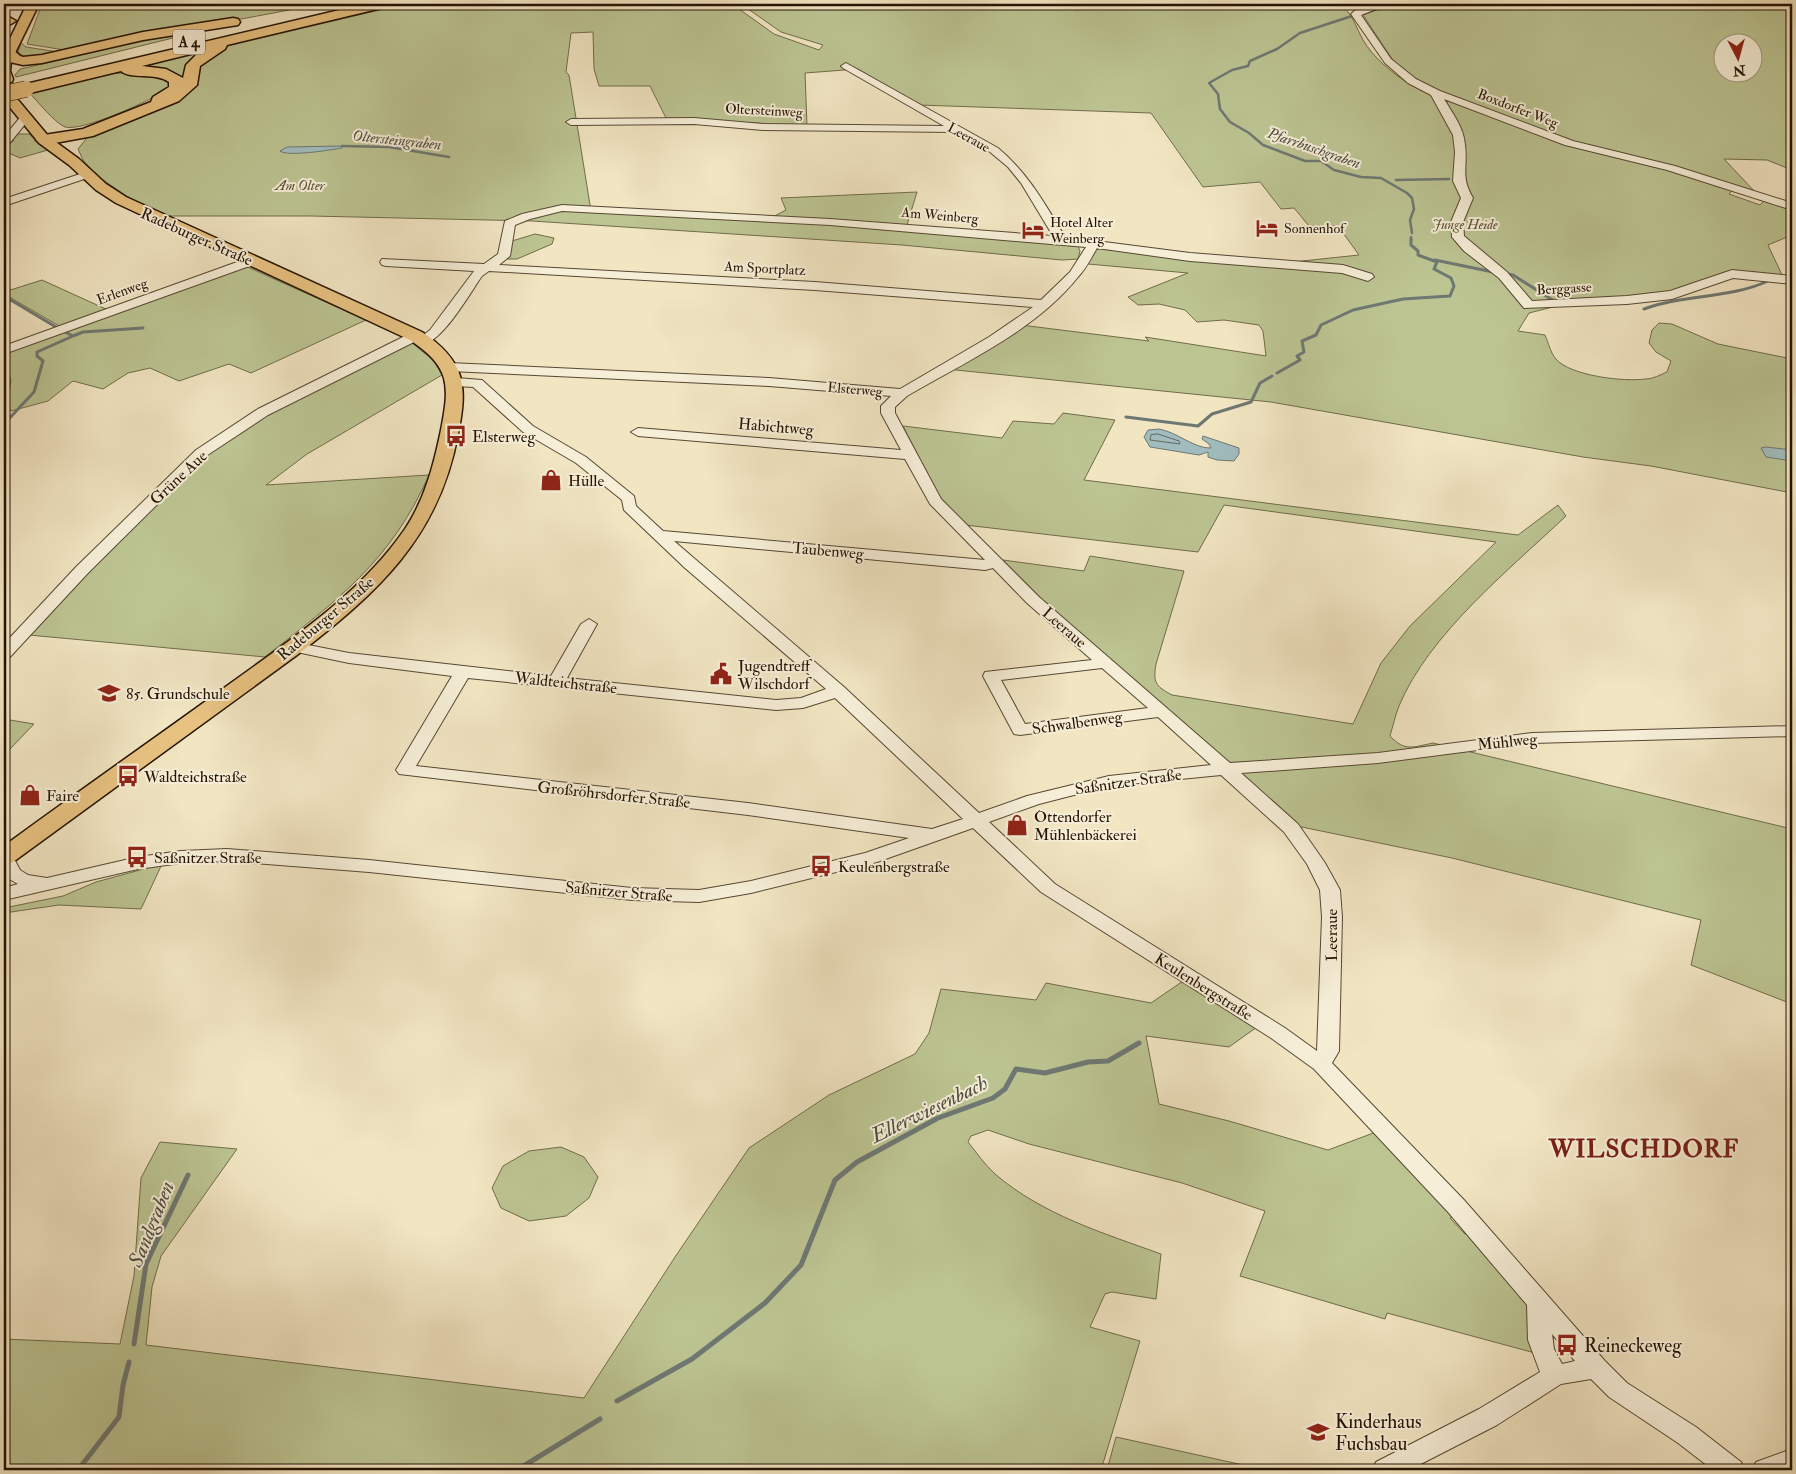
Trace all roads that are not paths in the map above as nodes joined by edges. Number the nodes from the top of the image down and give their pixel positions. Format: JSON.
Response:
{"nodes":[{"id":1,"x":32,"y":4,"type":"edge"},
{"id":2,"x":331,"y":4,"type":"edge"},
{"id":3,"x":357,"y":4,"type":"edge"},
{"id":4,"x":381,"y":4,"type":"edge"},
{"id":5,"x":1384,"y":4,"type":"edge"},
{"id":6,"x":286,"y":14,"type":"junction"},
{"id":7,"x":268,"y":16,"type":"dead end"},
{"id":8,"x":9,"y":22,"type":"edge"},
{"id":9,"x":251,"y":26,"type":"junction"},
{"id":10,"x":846,"y":66,"type":"dead end"},
{"id":11,"x":87,"y":73,"type":"junction"},
{"id":12,"x":12,"y":87,"type":"edge"},
{"id":13,"x":1436,"y":93,"type":"junction"},
{"id":14,"x":26,"y":117,"type":"junction"},
{"id":15,"x":571,"y":122,"type":"dead end"},
{"id":16,"x":955,"y":129,"type":"junction"},
{"id":17,"x":87,"y":132,"type":"junction"},
{"id":18,"x":53,"y":138,"type":"junction"},
{"id":19,"x":4,"y":143,"type":"edge"},
{"id":20,"x":72,"y":157,"type":"junction"},
{"id":21,"x":86,"y":175,"type":"junction"},
{"id":22,"x":4,"y":203,"type":"edge"},
{"id":23,"x":1792,"y":207,"type":"edge"},
{"id":24,"x":1060,"y":240,"type":"junction"},
{"id":25,"x":1092,"y":246,"type":"junction"},
{"id":26,"x":251,"y":261,"type":"junction"},
{"id":27,"x":386,"y":262,"type":"dead end"},
{"id":28,"x":485,"y":268,"type":"junction"},
{"id":29,"x":1368,"y":277,"type":"dead end"},
{"id":30,"x":1792,"y":280,"type":"edge"},
{"id":31,"x":1042,"y":304,"type":"junction"},
{"id":32,"x":420,"y":339,"type":"junction"},
{"id":33,"x":4,"y":350,"type":"edge"},
{"id":34,"x":453,"y":375,"type":"junction"},
{"id":35,"x":902,"y":393,"type":"junction"},
{"id":36,"x":638,"y":432,"type":"dead end"},
{"id":37,"x":912,"y":456,"type":"junction"},
{"id":38,"x":658,"y":535,"type":"junction"},
{"id":39,"x":997,"y":563,"type":"junction"},
{"id":40,"x":589,"y":624,"type":"dead end"},
{"id":41,"x":293,"y":647,"type":"junction"},
{"id":42,"x":4,"y":653,"type":"edge"},
{"id":43,"x":1106,"y":662,"type":"junction"},
{"id":44,"x":463,"y":672,"type":"junction"},
{"id":45,"x":558,"y":681,"type":"junction"},
{"id":46,"x":838,"y":691,"type":"junction"},
{"id":47,"x":1162,"y":711,"type":"junction"},
{"id":48,"x":1792,"y":731,"type":"edge"},
{"id":49,"x":1223,"y":769,"type":"junction"},
{"id":50,"x":975,"y":821,"type":"junction"},
{"id":51,"x":935,"y":835,"type":"junction"},
{"id":52,"x":4,"y":857,"type":"edge"},
{"id":53,"x":51,"y":884,"type":"junction"},
{"id":54,"x":4,"y":894,"type":"edge"},
{"id":55,"x":1320,"y":1064,"type":"junction"},
{"id":56,"x":1539,"y":1301,"type":"junction"},
{"id":57,"x":1596,"y":1368,"type":"junction"},
{"id":58,"x":1556,"y":1375,"type":"junction"},
{"id":59,"x":1792,"y":1460,"type":"edge"},
{"id":60,"x":1385,"y":1470,"type":"edge"},
{"id":61,"x":1732,"y":1470,"type":"edge"},
{"id":62,"x":1765,"y":1470,"type":"edge"}],
"edges":[{"from":1,"to":8,"type":"main road"},
{"from":2,"to":6,"type":"highway"},
{"from":3,"to":12,"type":"highway","number":"A 4"},
{"from":4,"to":9,"type":"highway","number":"A 4"},
{"from":5,"to":13,"type":"street","name":"Boxdorfer Weg"},
{"from":6,"to":7,"type":"highway"},
{"from":6,"to":12,"type":"highway"},
{"from":8,"to":9,"type":"highway"},
{"from":8,"to":12,"type":"main road"},
{"from":9,"to":11,"type":"highway","number":"A 4"},
{"from":9,"to":17,"type":"highway"},
{"from":10,"to":16,"type":"street","name":"Leeraue"},
{"from":11,"to":12,"type":"highway","number":"A 4"},
{"from":11,"to":18,"type":"highway"},
{"from":12,"to":14,"type":"main road","name":"Radeburger Straße"},
{"from":12,"to":18,"type":"main road","name":"Radeburger Straße"},
{"from":13,"to":23,"type":"street","name":"Boxdorfer Weg"},
{"from":13,"to":30,"type":"street","name":"Berggasse"},
{"from":14,"to":18,"type":"main road","name":"Radeburger Straße"},
{"from":14,"to":19,"type":"street"},
{"from":15,"to":16,"type":"street","name":"Oltersteinweg"},
{"from":16,"to":24,"type":"street","name":"Leeraue"},
{"from":17,"to":18,"type":"highway"},
{"from":17,"to":20,"type":"highway"},
{"from":18,"to":20,"type":"main road","name":"Radeburger Straße"},
{"from":20,"to":21,"type":"main road","name":"Radeburger Straße"},
{"from":21,"to":22,"type":"street"},
{"from":21,"to":26,"type":"main road","name":"Radeburger Straße"},
{"from":24,"to":25,"type":"street","name":"Am Weinberg"},
{"from":24,"to":28,"type":"street","name":"Am Weinberg"},
{"from":25,"to":29,"type":"street","name":"Am Weinberg"},
{"from":25,"to":31,"type":"street","name":"Leeraue"},
{"from":26,"to":32,"type":"main road","name":"Radeburger Straße"},
{"from":26,"to":33,"type":"street","name":"Erlenweg"},
{"from":27,"to":28,"type":"street","name":"Am Sportplatz"},
{"from":28,"to":31,"type":"street","name":"Am Sportplatz"},
{"from":28,"to":32,"type":"street"},
{"from":31,"to":35,"type":"street","name":"Leeraue"},
{"from":32,"to":34,"type":"main road","name":"Radeburger Straße"},
{"from":32,"to":42,"type":"street","name":"Grüne Aue"},
{"from":34,"to":35,"type":"street","name":"Elsterweg"},
{"from":34,"to":38,"type":"street","name":"Keulenbergstraße"},
{"from":34,"to":41,"type":"main road","name":"Radeburger Straße"},
{"from":35,"to":37,"type":"street","name":"Leeraue"},
{"from":36,"to":37,"type":"street","name":"Habichtweg"},
{"from":37,"to":39,"type":"street","name":"Leeraue"},
{"from":38,"to":39,"type":"street","name":"Taubenweg"},
{"from":38,"to":46,"type":"street","name":"Keulenbergstraße"},
{"from":39,"to":43,"type":"street","name":"Leeraue"},
{"from":40,"to":45,"type":"street"},
{"from":41,"to":44,"type":"street","name":"Waldteichstraße"},
{"from":41,"to":52,"type":"main road","name":"Radeburger Straße"},
{"from":43,"to":47,"type":"street","name":"Leeraue"},
{"from":43,"to":47,"type":"street","name":"Schwalbenweg"},
{"from":44,"to":45,"type":"street","name":"Waldteichstraße"},
{"from":44,"to":51,"type":"street","name":"Großröhrsdorfer Straße"},
{"from":45,"to":46,"type":"street","name":"Waldteichstraße"},
{"from":46,"to":50,"type":"street","name":"Keulenbergstraße"},
{"from":47,"to":49,"type":"street","name":"Leeraue"},
{"from":48,"to":49,"type":"street","name":"Mühlweg"},
{"from":49,"to":50,"type":"street","name":"Saßnitzer Straße"},
{"from":49,"to":55,"type":"street","name":"Leeraue"},
{"from":50,"to":51,"type":"street","name":"Saßnitzer Straße"},
{"from":50,"to":55,"type":"street","name":"Keulenbergstraße"},
{"from":51,"to":53,"type":"street","name":"Saßnitzer Straße"},
{"from":52,"to":53,"type":"street"},
{"from":53,"to":54,"type":"street","name":"Saßnitzer Straße"},
{"from":55,"to":56,"type":"street","name":"Keulenbergstraße"},
{"from":56,"to":57,"type":"street","name":"Keulenbergstraße"},
{"from":56,"to":58,"type":"street"},
{"from":57,"to":58,"type":"street"},
{"from":57,"to":61,"type":"street","name":"Keulenbergstraße"},
{"from":58,"to":60,"type":"street"},
{"from":59,"to":62,"type":"street"}]}
